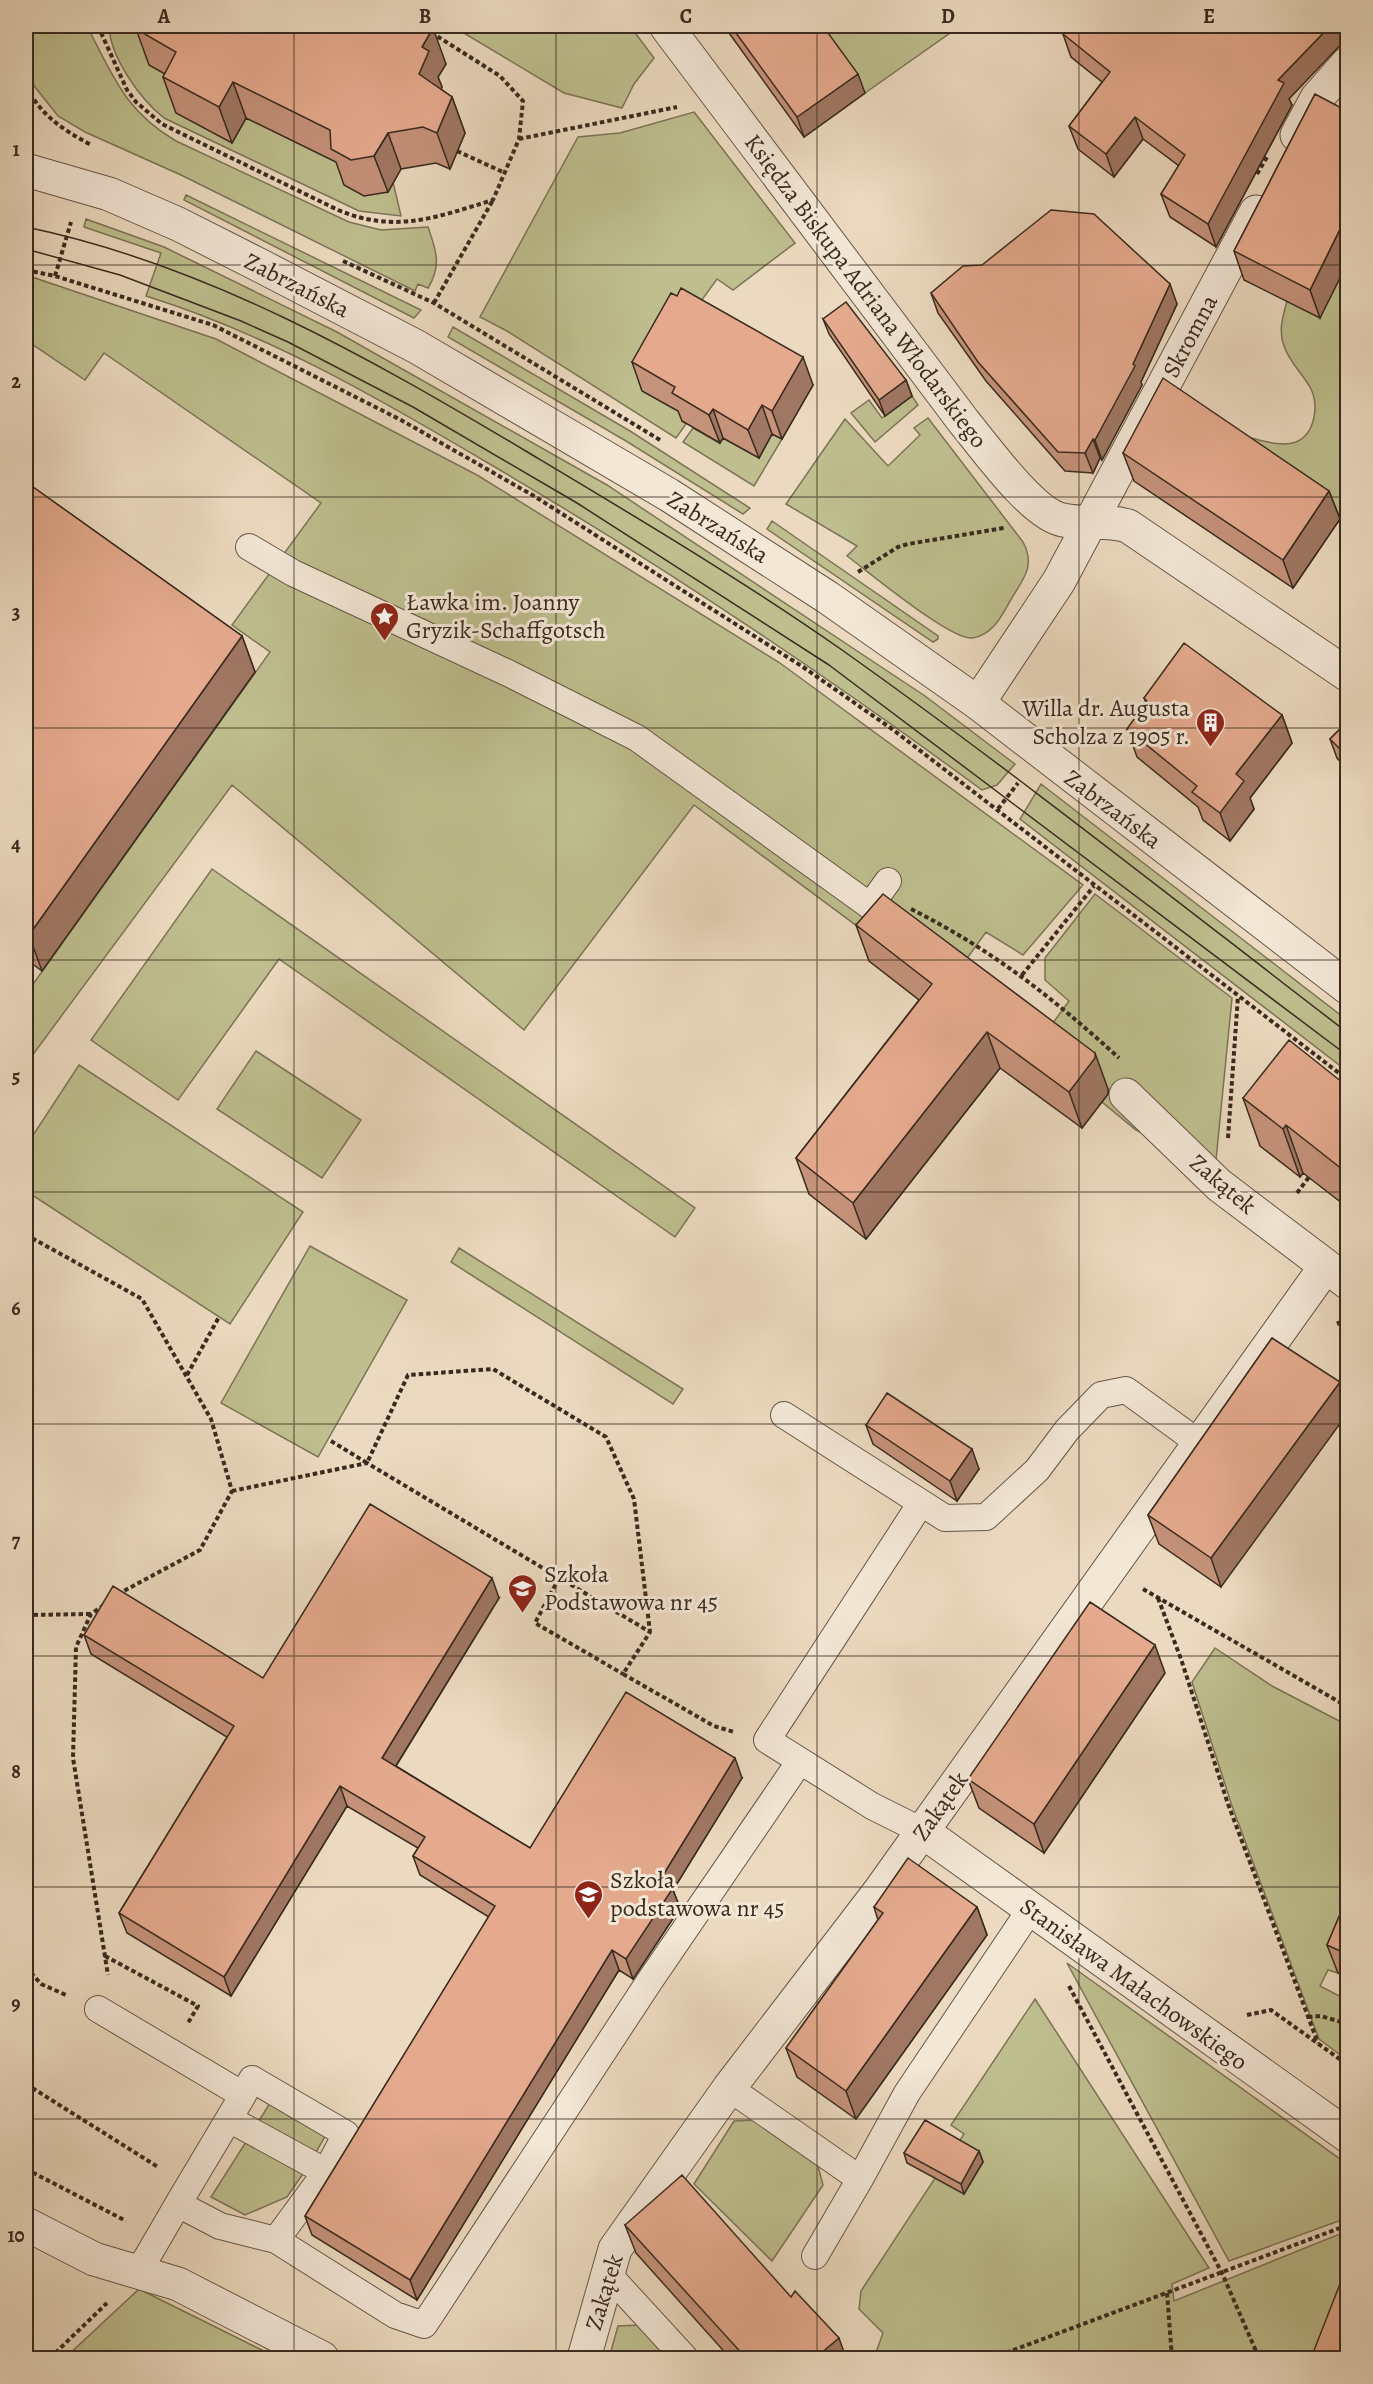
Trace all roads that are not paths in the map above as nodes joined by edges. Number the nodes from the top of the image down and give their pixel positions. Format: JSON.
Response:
{"nodes":[{"id":1,"x":666,"y":26,"type":"edge"},
{"id":2,"x":1347,"y":63,"type":"edge"},
{"id":3,"x":26,"y":170,"type":"edge"},
{"id":4,"x":1090,"y":521,"type":"junction"},
{"id":5,"x":249,"y":547,"type":"dead end"},
{"id":6,"x":1347,"y":675,"type":"edge"},
{"id":7,"x":978,"y":703,"type":"junction"},
{"id":8,"x":888,"y":880,"type":"dead end"},
{"id":9,"x":1347,"y":988,"type":"edge"},
{"id":10,"x":1126,"y":1080,"type":"road end"},
{"id":11,"x":1336,"y":1287,"type":"edge"},
{"id":12,"x":784,"y":1414,"type":"dead end"},
{"id":13,"x":1199,"y":1443,"type":"junction"},
{"id":14,"x":921,"y":1503,"type":"junction"},
{"id":15,"x":800,"y":1761,"type":"junction"},
{"id":16,"x":922,"y":1831,"type":"junction"},
{"id":17,"x":1030,"y":1910,"type":"junction"},
{"id":18,"x":106,"y":2013,"type":"road end"},
{"id":19,"x":729,"y":2088,"type":"junction"},
{"id":20,"x":243,"y":2095,"type":"junction"},
{"id":21,"x":228,"y":2119,"type":"junction"},
{"id":22,"x":1347,"y":2136,"type":"edge"},
{"id":23,"x":326,"y":2172,"type":"junction"},
{"id":24,"x":860,"y":2179,"type":"junction"},
{"id":25,"x":184,"y":2195,"type":"junction"},
{"id":26,"x":26,"y":2224,"type":"edge"},
{"id":27,"x":276,"y":2240,"type":"junction"},
{"id":28,"x":815,"y":2256,"type":"dead end"},
{"id":29,"x":139,"y":2271,"type":"junction"},
{"id":30,"x":607,"y":2272,"type":"junction"},
{"id":31,"x":322,"y":2358,"type":"edge"},
{"id":32,"x":584,"y":2358,"type":"edge"},
{"id":33,"x":685,"y":2358,"type":"edge"}],
"edges":[{"from":1,"to":4,"type":"street","name":"Księdza Biskupa Adriana Włodarskiego"},
{"from":2,"to":4,"type":"street","name":"Skromna"},
{"from":3,"to":7,"type":"street","name":"Zabrzańska"},
{"from":4,"to":6,"type":"street"},
{"from":4,"to":7,"type":"street","name":"Skromna"},
{"from":5,"to":8,"type":"lane"},
{"from":7,"to":9,"type":"street","name":"Zabrzańska"},
{"from":10,"to":11,"type":"street","name":"Zakątek"},
{"from":11,"to":13,"type":"street","name":"Zakątek"},
{"from":12,"to":14,"type":"lane"},
{"from":13,"to":14,"type":"lane"},
{"from":13,"to":16,"type":"street","name":"Zakątek"},
{"from":14,"to":15,"type":"lane"},
{"from":15,"to":16,"type":"lane"},
{"from":15,"to":27,"type":"lane"},
{"from":16,"to":17,"type":"street","name":"Stanisława Małachowskiego"},
{"from":16,"to":19,"type":"street","name":"Zakątek"},
{"from":17,"to":22,"type":"street","name":"Stanisława Małachowskiego"},
{"from":17,"to":24,"type":"lane"},
{"from":18,"to":20,"type":"lane"},
{"from":19,"to":24,"type":"lane"},
{"from":19,"to":30,"type":"street","name":"Zakątek"},
{"from":20,"to":21,"type":"lane"},
{"from":20,"to":23,"type":"lane"},
{"from":21,"to":23,"type":"lane"},
{"from":21,"to":25,"type":"lane"},
{"from":23,"to":27,"type":"lane"},
{"from":24,"to":28,"type":"lane"},
{"from":25,"to":27,"type":"lane"},
{"from":25,"to":29,"type":"lane"},
{"from":26,"to":29,"type":"street"},
{"from":29,"to":31,"type":"street"},
{"from":30,"to":32,"type":"street","name":"Zakątek"},
{"from":30,"to":33,"type":"lane"}]}
